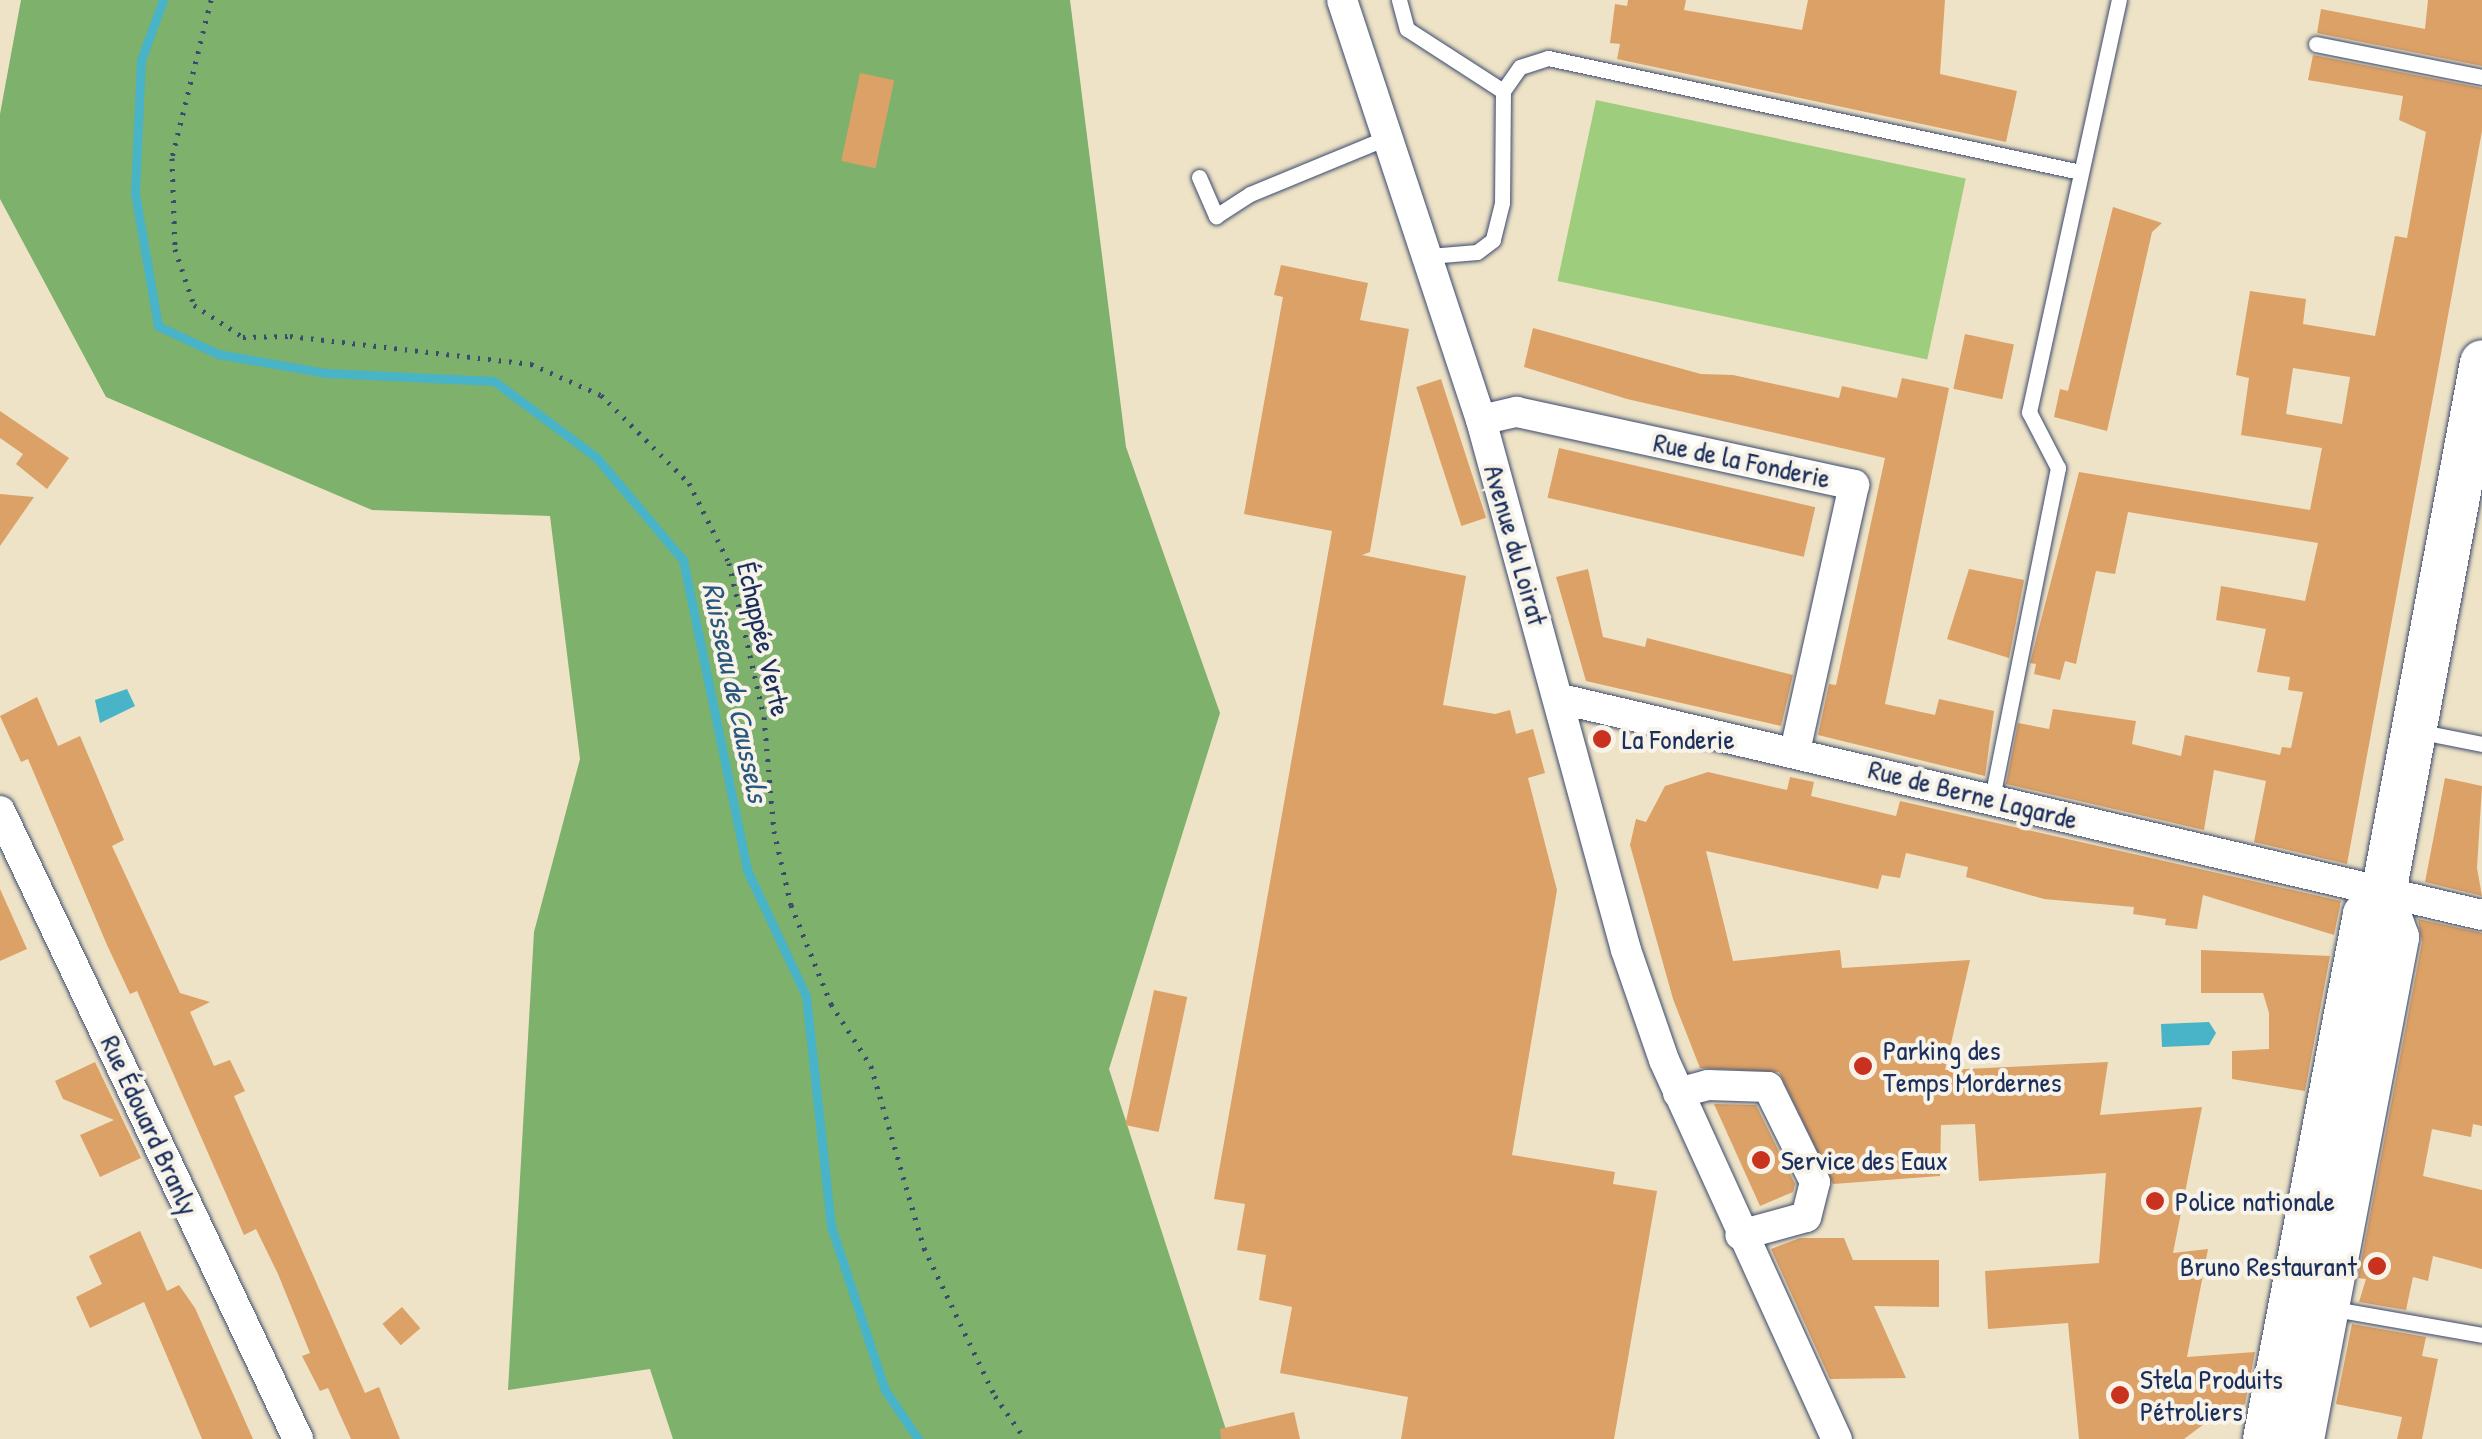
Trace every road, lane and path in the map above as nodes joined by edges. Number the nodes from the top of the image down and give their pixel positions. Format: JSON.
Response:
{"nodes":[{"id":1,"x":210,"y":0,"type":"edge"},
{"id":2,"x":1342,"y":0,"type":"edge"},
{"id":3,"x":1400,"y":0,"type":"edge"},
{"id":4,"x":2119,"y":0,"type":"edge"},
{"id":5,"x":2316,"y":44,"type":"dead end"},
{"id":6,"x":2482,"y":76,"type":"edge"},
{"id":7,"x":1503,"y":91,"type":"junction"},
{"id":8,"x":1386,"y":138,"type":"junction"},
{"id":9,"x":2080,"y":172,"type":"junction"},
{"id":10,"x":1198,"y":177,"type":"dead end"},
{"id":11,"x":1429,"y":256,"type":"junction"},
{"id":12,"x":2482,"y":362,"type":"edge"},
{"id":13,"x":1480,"y":420,"type":"junction"},
{"id":14,"x":1561,"y":699,"type":"junction"},
{"id":15,"x":2414,"y":731,"type":"junction"},
{"id":16,"x":2482,"y":744,"type":"edge"},
{"id":17,"x":1795,"y":750,"type":"junction"},
{"id":18,"x":1992,"y":798,"type":"junction"},
{"id":19,"x":0,"y":811,"type":"edge"},
{"id":20,"x":2383,"y":895,"type":"junction"},
{"id":21,"x":2482,"y":915,"type":"edge"},
{"id":22,"x":1678,"y":1093,"type":"junction"},
{"id":23,"x":1740,"y":1235,"type":"junction"},
{"id":24,"x":2309,"y":1305,"type":"junction"},
{"id":25,"x":2482,"y":1335,"type":"edge"},
{"id":26,"x":298,"y":1439,"type":"edge"},
{"id":27,"x":1025,"y":1439,"type":"edge"},
{"id":28,"x":1837,"y":1439,"type":"edge"},
{"id":29,"x":2265,"y":1439,"type":"edge"},
{"id":30,"x":2302,"y":1439,"type":"edge"}],
"edges":[{"from":1,"to":27,"type":"path","name":"Échappée Verte"},
{"from":2,"to":8,"type":"street","name":"Avenue du Loirat"},
{"from":3,"to":7,"type":"lane"},
{"from":4,"to":9,"type":"lane"},
{"from":5,"to":6,"type":"lane"},
{"from":7,"to":9,"type":"lane"},
{"from":7,"to":11,"type":"lane"},
{"from":8,"to":10,"type":"lane"},
{"from":8,"to":11,"type":"street","name":"Avenue du Loirat"},
{"from":9,"to":18,"type":"lane"},
{"from":11,"to":13,"type":"street","name":"Avenue du Loirat"},
{"from":12,"to":15,"type":"main road"},
{"from":13,"to":14,"type":"street","name":"Avenue du Loirat"},
{"from":13,"to":17,"type":"street","name":"Rue de la Fonderie"},
{"from":14,"to":17,"type":"street","name":"Rue de Berne Lagarde"},
{"from":14,"to":22,"type":"street","name":"Avenue du Loirat"},
{"from":15,"to":16,"type":"lane"},
{"from":15,"to":20,"type":"main road"},
{"from":17,"to":18,"type":"street","name":"Rue de Berne Lagarde"},
{"from":18,"to":20,"type":"street","name":"Rue de Berne Lagarde"},
{"from":19,"to":26,"type":"street","name":"Rue Édouard Branly"},
{"from":20,"to":21,"type":"street","name":"Rue de Berne Lagarde"},
{"from":20,"to":24,"type":"main road"},
{"from":22,"to":23,"type":"street","name":"Avenue du Loirat"},
{"from":22,"to":23,"type":"street"},
{"from":23,"to":28,"type":"street","name":"Avenue du Loirat"},
{"from":24,"to":25,"type":"lane"},
{"from":24,"to":29,"type":"main road"},
{"from":24,"to":30,"type":"main road"}]}
